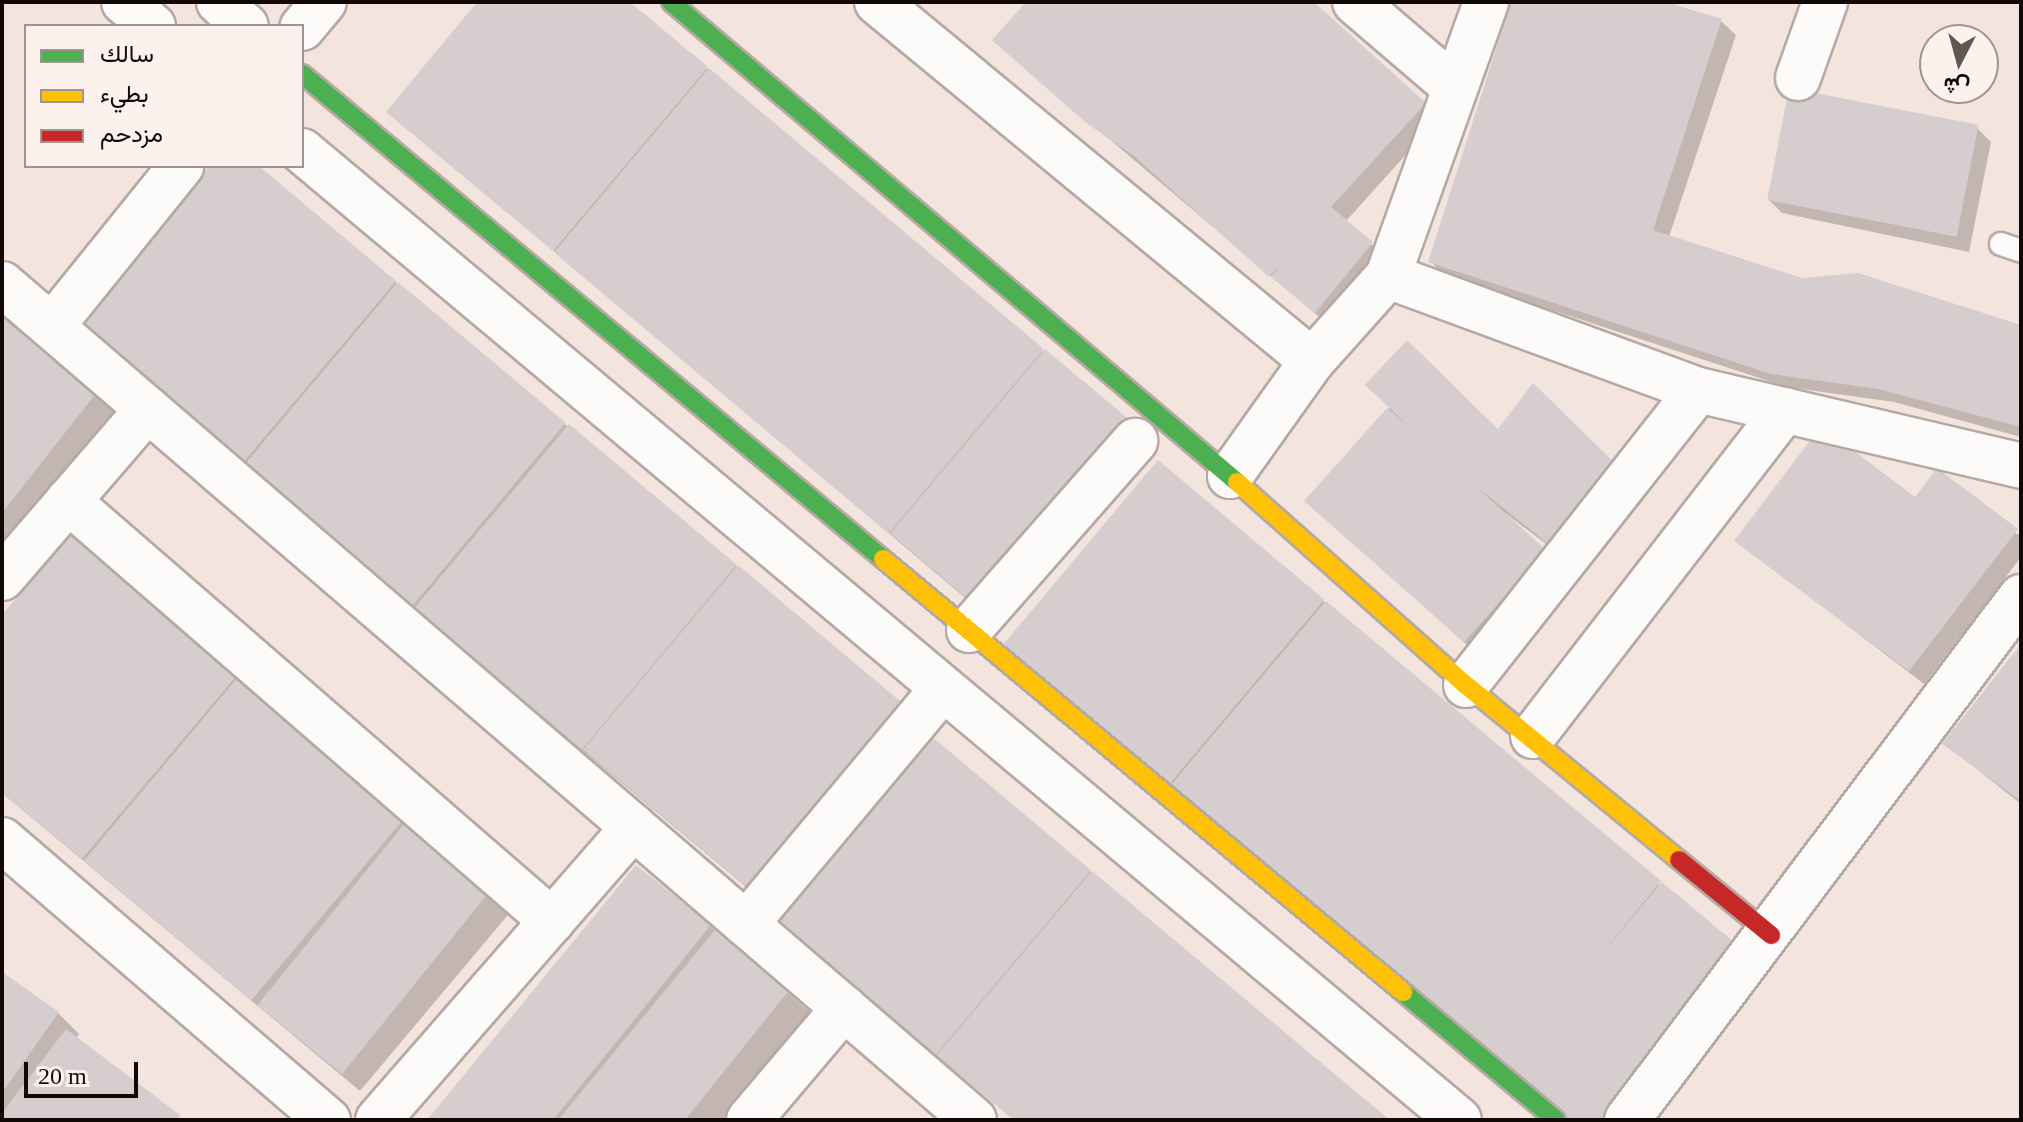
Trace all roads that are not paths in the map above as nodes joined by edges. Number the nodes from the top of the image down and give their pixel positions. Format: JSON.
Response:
{"nodes":[{"id":1,"x":219,"y":2,"type":"edge"},
{"id":2,"x":324,"y":2,"type":"edge"},
{"id":3,"x":671,"y":2,"type":"edge"},
{"id":4,"x":877,"y":2,"type":"edge"},
{"id":5,"x":1355,"y":2,"type":"edge"},
{"id":6,"x":1486,"y":2,"type":"edge"},
{"id":7,"x":1825,"y":2,"type":"edge"},
{"id":8,"x":244,"y":24,"type":"edge"},
{"id":9,"x":304,"y":26,"type":"edge"},
{"id":10,"x":304,"y":76,"type":"edge"},
{"id":11,"x":1798,"y":78,"type":"dead end"},
{"id":12,"x":1454,"y":87,"type":"junction"},
{"id":13,"x":304,"y":153,"type":"edge"},
{"id":14,"x":179,"y":168,"type":"edge"},
{"id":15,"x":1388,"y":276,"type":"junction"},
{"id":16,"x":2,"y":284,"type":"edge"},
{"id":17,"x":52,"y":326,"type":"junction"},
{"id":18,"x":1312,"y":361,"type":"junction"},
{"id":19,"x":1698,"y":390,"type":"junction"},
{"id":20,"x":148,"y":409,"type":"junction"},
{"id":21,"x":1785,"y":410,"type":"junction"},
{"id":22,"x":1135,"y":441,"type":"dead end"},
{"id":23,"x":2021,"y":466,"type":"edge"},
{"id":24,"x":1230,"y":476,"type":"junction"},
{"id":25,"x":68,"y":501,"type":"junction"},
{"id":26,"x":2,"y":578,"type":"edge"},
{"id":27,"x":2021,"y":597,"type":"edge"},
{"id":28,"x":969,"y":630,"type":"junction"},
{"id":29,"x":1466,"y":685,"type":"junction"},
{"id":30,"x":943,"y":688,"type":"junction"},
{"id":31,"x":1533,"y":736,"type":"junction"},
{"id":32,"x":634,"y":827,"type":"junction"},
{"id":33,"x":2,"y":840,"type":"edge"},
{"id":34,"x":552,"y":921,"type":"junction"},
{"id":35,"x":746,"y":924,"type":"junction"},
{"id":36,"x":1771,"y":935,"type":"junction"},
{"id":37,"x":844,"y":1008,"type":"junction"},
{"id":38,"x":763,"y":1115,"type":"edge"},
{"id":39,"x":328,"y":1120,"type":"edge"},
{"id":40,"x":378,"y":1120,"type":"edge"},
{"id":41,"x":974,"y":1120,"type":"edge"},
{"id":42,"x":1459,"y":1120,"type":"edge"},
{"id":43,"x":1556,"y":1120,"type":"edge"},
{"id":44,"x":1627,"y":1120,"type":"edge"}],
"edges":[{"from":1,"to":8,"type":"street"},
{"from":2,"to":9,"type":"street"},
{"from":3,"to":24,"type":"street"},
{"from":4,"to":18,"type":"street"},
{"from":5,"to":12,"type":"street"},
{"from":6,"to":12,"type":"street"},
{"from":7,"to":11,"type":"street"},
{"from":10,"to":28,"type":"street"},
{"from":12,"to":15,"type":"street"},
{"from":13,"to":30,"type":"street"},
{"from":14,"to":17,"type":"street"},
{"from":15,"to":18,"type":"street"},
{"from":15,"to":19,"type":"street"},
{"from":16,"to":17,"type":"street"},
{"from":17,"to":20,"type":"street"},
{"from":18,"to":24,"type":"street"},
{"from":19,"to":21,"type":"street"},
{"from":19,"to":29,"type":"street"},
{"from":20,"to":25,"type":"street"},
{"from":20,"to":32,"type":"street"},
{"from":21,"to":23,"type":"street"},
{"from":21,"to":31,"type":"street"},
{"from":22,"to":28,"type":"street"},
{"from":24,"to":29,"type":"street"},
{"from":25,"to":26,"type":"street"},
{"from":25,"to":34,"type":"street"},
{"from":27,"to":36,"type":"street"},
{"from":28,"to":43,"type":"street"},
{"from":29,"to":31,"type":"street"},
{"from":30,"to":35,"type":"street"},
{"from":30,"to":42,"type":"street"},
{"from":31,"to":36,"type":"street"},
{"from":32,"to":34,"type":"street"},
{"from":32,"to":35,"type":"street"},
{"from":33,"to":39,"type":"street"},
{"from":34,"to":40,"type":"street"},
{"from":35,"to":37,"type":"street"},
{"from":36,"to":44,"type":"street"},
{"from":37,"to":38,"type":"street"},
{"from":37,"to":41,"type":"street"}]}
